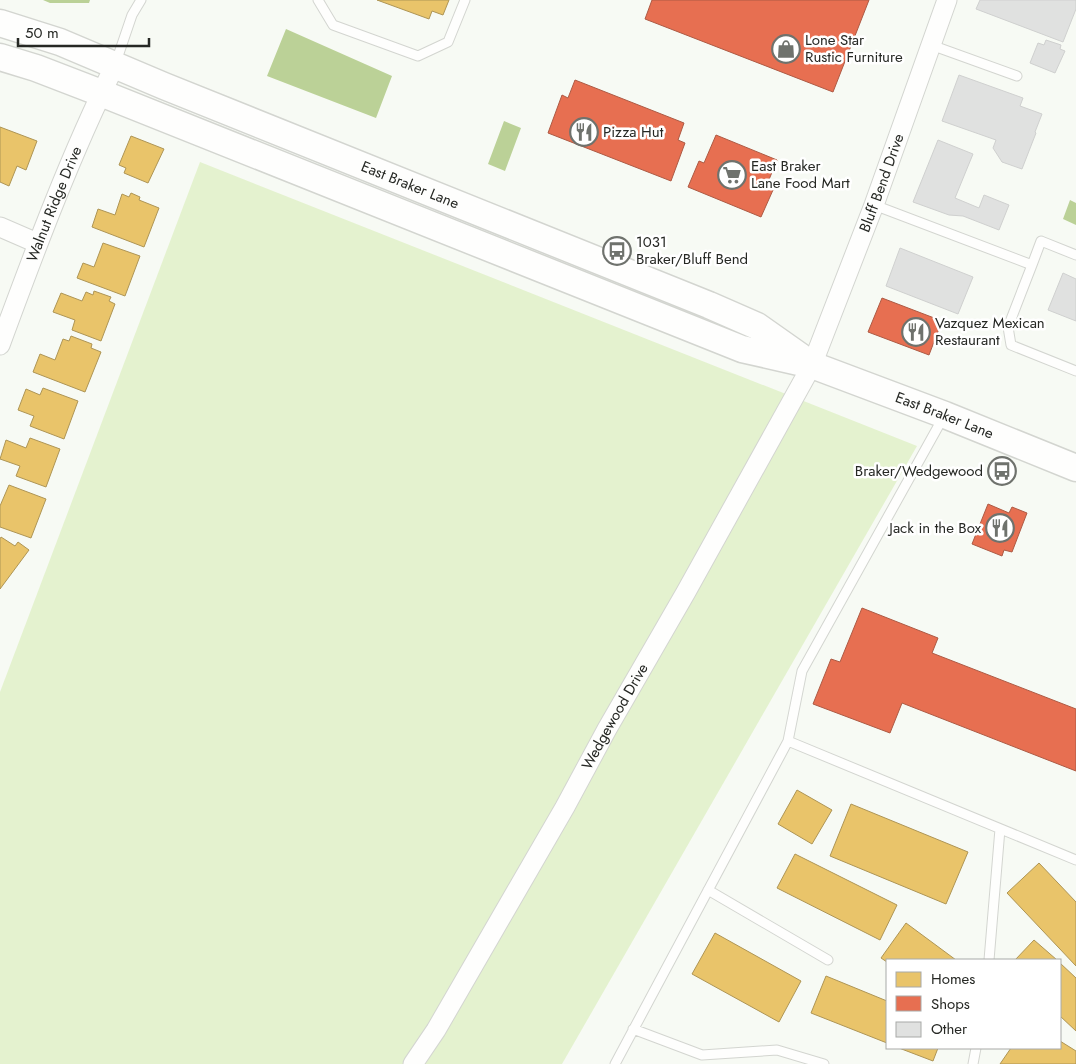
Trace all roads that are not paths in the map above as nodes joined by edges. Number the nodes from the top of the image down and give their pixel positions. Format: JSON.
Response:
{"nodes":[{"id":1,"x":141,"y":0,"type":"edge"},
{"id":2,"x":318,"y":0,"type":"edge"},
{"id":3,"x":465,"y":0,"type":"edge"},
{"id":4,"x":947,"y":0,"type":"edge"},
{"id":5,"x":0,"y":23,"type":"edge"},
{"id":6,"x":931,"y":45,"type":"junction"},
{"id":7,"x":0,"y":57,"type":"edge"},
{"id":8,"x":115,"y":65,"type":"junction"},
{"id":9,"x":1017,"y":76,"type":"dead end"},
{"id":10,"x":101,"y":93,"type":"junction"},
{"id":11,"x":874,"y":205,"type":"junction"},
{"id":12,"x":0,"y":228,"type":"edge"},
{"id":13,"x":37,"y":243,"type":"junction"},
{"id":14,"x":1076,"y":255,"type":"edge"},
{"id":15,"x":1032,"y":265,"type":"junction"},
{"id":16,"x":0,"y":345,"type":"edge"},
{"id":17,"x":812,"y":365,"type":"junction"},
{"id":18,"x":1076,"y":371,"type":"edge"},
{"id":19,"x":945,"y":415,"type":"junction"},
{"id":20,"x":1076,"y":468,"type":"edge"},
{"id":21,"x":788,"y":741,"type":"junction"},
{"id":22,"x":1000,"y":828,"type":"junction"},
{"id":23,"x":1076,"y":860,"type":"edge"},
{"id":24,"x":708,"y":890,"type":"junction"},
{"id":25,"x":989,"y":959,"type":"edge"},
{"id":26,"x":828,"y":960,"type":"dead end"},
{"id":27,"x":633,"y":1029,"type":"junction"},
{"id":28,"x":976,"y":1049,"type":"edge"},
{"id":29,"x":413,"y":1064,"type":"edge"},
{"id":30,"x":615,"y":1064,"type":"edge"},
{"id":31,"x":824,"y":1064,"type":"edge"},
{"id":32,"x":973,"y":1064,"type":"edge"}],
"edges":[{"from":1,"to":8,"type":"lane"},
{"from":2,"to":3,"type":"lane"},
{"from":4,"to":6,"type":"street","name":"Bluff Bend Drive"},
{"from":5,"to":8,"type":"main road","name":"East Braker Lane"},
{"from":6,"to":9,"type":"lane"},
{"from":6,"to":11,"type":"street","name":"Bluff Bend Drive"},
{"from":7,"to":10,"type":"main road","name":"East Braker Lane"},
{"from":8,"to":10,"type":"street","name":"Walnut Ridge Drive"},
{"from":8,"to":17,"type":"main road","name":"East Braker Lane"},
{"from":10,"to":13,"type":"street","name":"Walnut Ridge Drive"},
{"from":10,"to":17,"type":"main road","name":"East Braker Lane"},
{"from":11,"to":15,"type":"lane"},
{"from":11,"to":17,"type":"street","name":"Bluff Bend Drive"},
{"from":12,"to":13,"type":"street"},
{"from":13,"to":16,"type":"street","name":"Walnut Ridge Drive"},
{"from":14,"to":15,"type":"lane"},
{"from":15,"to":18,"type":"lane"},
{"from":17,"to":19,"type":"main road","name":"East Braker Lane"},
{"from":17,"to":29,"type":"street","name":"Wedgewood Drive"},
{"from":19,"to":20,"type":"main road","name":"East Braker Lane"},
{"from":19,"to":21,"type":"lane"},
{"from":21,"to":22,"type":"lane"},
{"from":21,"to":24,"type":"lane"},
{"from":22,"to":23,"type":"lane"},
{"from":22,"to":25,"type":"lane"},
{"from":24,"to":26,"type":"lane"},
{"from":24,"to":27,"type":"lane"},
{"from":27,"to":30,"type":"lane"},
{"from":27,"to":31,"type":"lane"},
{"from":28,"to":32,"type":"lane"}]}
